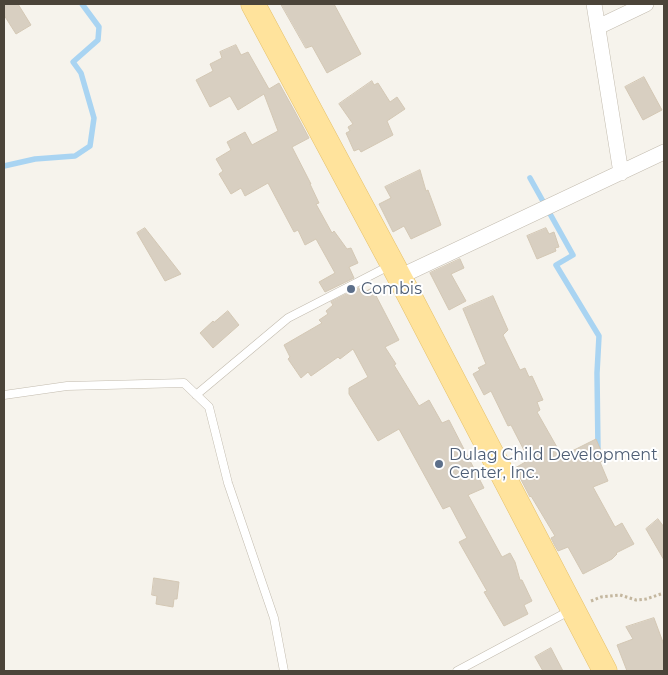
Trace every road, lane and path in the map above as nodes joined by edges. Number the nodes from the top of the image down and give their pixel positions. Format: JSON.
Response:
{"nodes":[{"id":1,"x":253,"y":4,"type":"edge"},
{"id":2,"x":594,"y":4,"type":"edge"},
{"id":3,"x":646,"y":4,"type":"edge"},
{"id":4,"x":598,"y":27,"type":"junction"},
{"id":5,"x":664,"y":152,"type":"edge"},
{"id":6,"x":621,"y":173,"type":"junction"},
{"id":7,"x":396,"y":271,"type":"junction"},
{"id":8,"x":4,"y":395,"type":"edge"},
{"id":9,"x":196,"y":395,"type":"junction"},
{"id":10,"x":664,"y":593,"type":"edge"},
{"id":11,"x":572,"y":609,"type":"junction"},
{"id":12,"x":284,"y":671,"type":"edge"},
{"id":13,"x":457,"y":671,"type":"edge"},
{"id":14,"x":605,"y":671,"type":"edge"}],
"edges":[{"from":1,"to":7,"type":"main road"},
{"from":2,"to":4,"type":"street"},
{"from":3,"to":4,"type":"street"},
{"from":4,"to":6,"type":"street"},
{"from":5,"to":6,"type":"street"},
{"from":6,"to":7,"type":"street"},
{"from":7,"to":9,"type":"lane"},
{"from":7,"to":11,"type":"main road"},
{"from":8,"to":9,"type":"lane"},
{"from":9,"to":12,"type":"lane"},
{"from":10,"to":11,"type":"path"},
{"from":11,"to":13,"type":"lane"},
{"from":11,"to":14,"type":"main road"}]}
